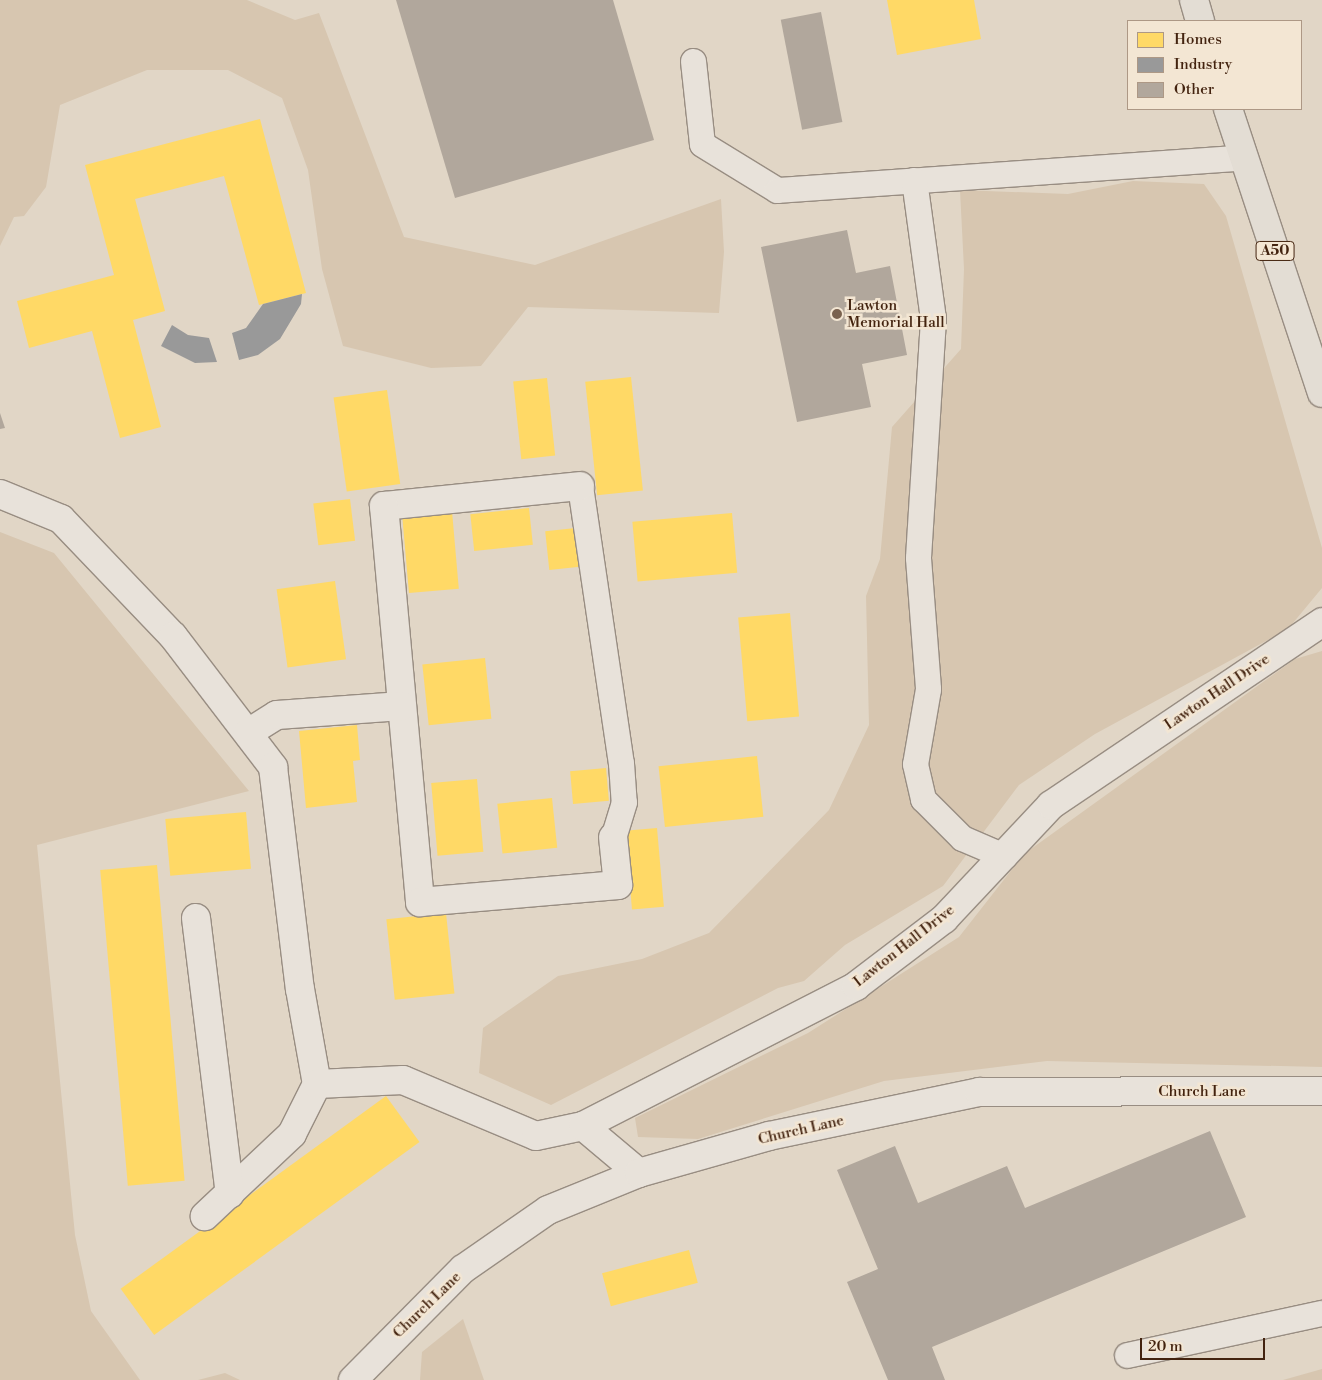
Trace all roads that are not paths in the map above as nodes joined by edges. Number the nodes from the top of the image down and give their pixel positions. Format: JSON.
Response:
{"nodes":[{"id":1,"x":1194,"y":0,"type":"edge"},
{"id":2,"x":1200,"y":20,"type":"edge"},
{"id":3,"x":693,"y":61,"type":"dead end"},
{"id":4,"x":1228,"y":110,"type":"edge"},
{"id":5,"x":1244,"y":157,"type":"junction"},
{"id":6,"x":914,"y":180,"type":"junction"},
{"id":7,"x":1322,"y":393,"type":"edge"},
{"id":8,"x":580,"y":486,"type":"joint"},
{"id":9,"x":0,"y":494,"type":"edge"},
{"id":10,"x":1322,"y":622,"type":"edge"},
{"id":11,"x":402,"y":706,"type":"junction"},
{"id":12,"x":248,"y":733,"type":"junction"},
{"id":13,"x":613,"y":837,"type":"joint"},
{"id":14,"x":1004,"y":856,"type":"junction"},
{"id":15,"x":196,"y":918,"type":"dead end"},
{"id":16,"x":317,"y":1084,"type":"junction"},
{"id":17,"x":1322,"y":1091,"type":"edge"},
{"id":18,"x":583,"y":1126,"type":"junction"},
{"id":19,"x":638,"y":1173,"type":"junction"},
{"id":20,"x":230,"y":1194,"type":"junction"},
{"id":21,"x":205,"y":1216,"type":"dead end"},
{"id":22,"x":1322,"y":1313,"type":"edge"},
{"id":23,"x":1127,"y":1355,"type":"dead end"},
{"id":24,"x":353,"y":1380,"type":"edge"}],
"edges":[{"from":1,"to":2,"type":"main road"},
{"from":3,"to":6,"type":"lane"},
{"from":4,"to":5,"type":"main road","number":"A50"},
{"from":5,"to":6,"type":"lane"},
{"from":5,"to":7,"type":"main road","number":"A50"},
{"from":6,"to":14,"type":"lane"},
{"from":8,"to":11,"type":"street"},
{"from":8,"to":13,"type":"lane"},
{"from":9,"to":12,"type":"street"},
{"from":10,"to":14,"type":"street","name":"Lawton Hall Drive"},
{"from":11,"to":12,"type":"street"},
{"from":11,"to":13,"type":"street"},
{"from":12,"to":16,"type":"street"},
{"from":14,"to":18,"type":"street","name":"Lawton Hall Drive"},
{"from":15,"to":20,"type":"street"},
{"from":16,"to":18,"type":"street","name":"Lawton Hall Drive"},
{"from":16,"to":20,"type":"street"},
{"from":17,"to":19,"type":"street","name":"Church Lane"},
{"from":18,"to":19,"type":"street"},
{"from":19,"to":24,"type":"street","name":"Church Lane"},
{"from":20,"to":21,"type":"street"},
{"from":22,"to":23,"type":"lane"}]}
